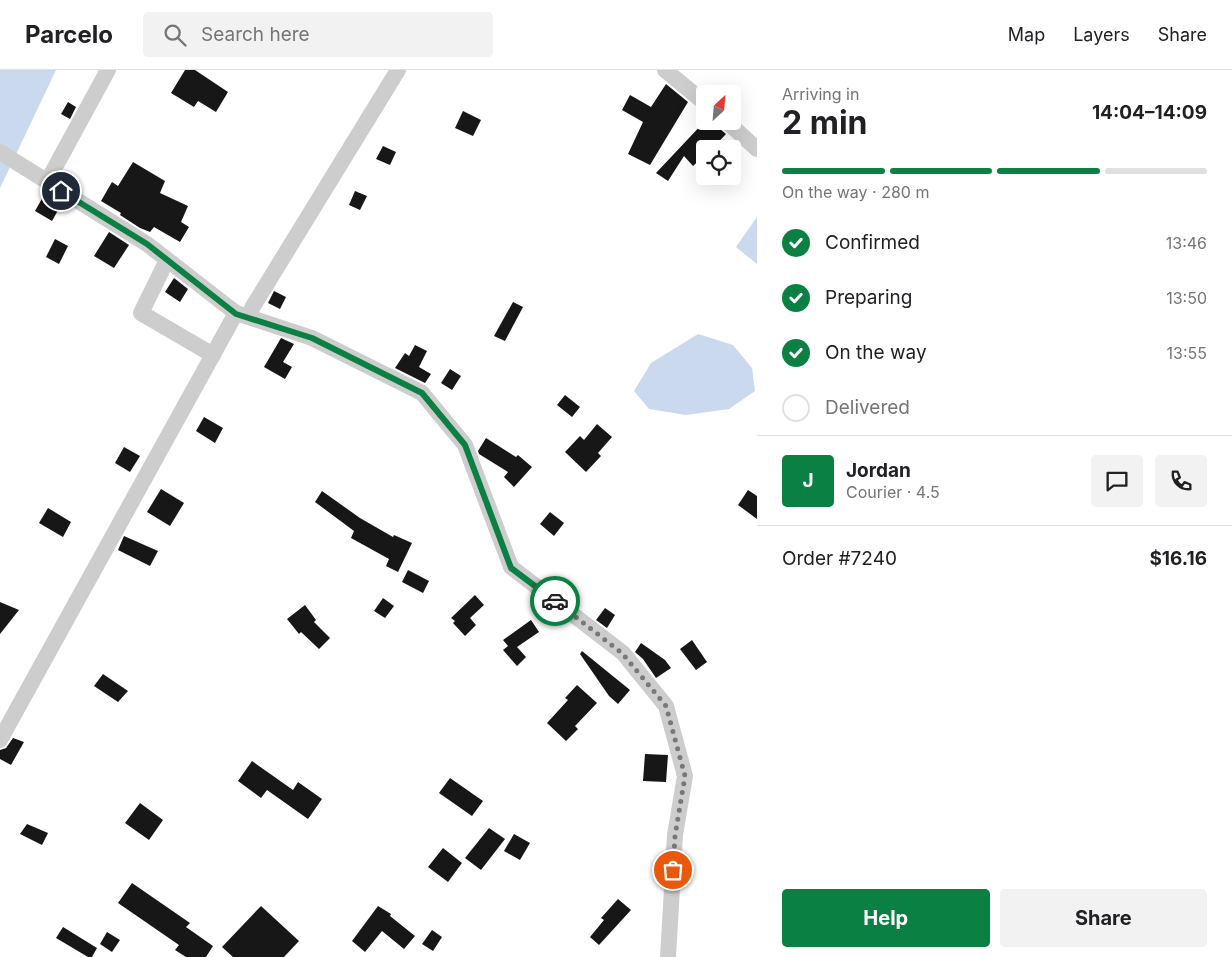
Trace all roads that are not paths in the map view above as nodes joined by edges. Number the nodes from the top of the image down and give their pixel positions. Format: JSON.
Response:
{"nodes":[{"id":1,"x":108,"y":70,"type":"edge"},
{"id":2,"x":398,"y":70,"type":"edge"},
{"id":3,"x":665,"y":70,"type":"edge"},
{"id":4,"x":696,"y":96,"type":"edge"},
{"id":5,"x":736,"y":130,"type":"edge"},
{"id":6,"x":757,"y":149,"type":"edge"},
{"id":7,"x":0,"y":152,"type":"edge"},
{"id":8,"x":47,"y":182,"type":"junction"},
{"id":9,"x":168,"y":260,"type":"junction"},
{"id":10,"x":252,"y":308,"type":"dead end"},
{"id":11,"x":236,"y":314,"type":"junction"},
{"id":12,"x":213,"y":355,"type":"junction"},
{"id":13,"x":0,"y":740,"type":"edge"},
{"id":14,"x":668,"y":957,"type":"edge"}],
"edges":[{"from":1,"to":8,"type":"street"},
{"from":2,"to":10,"type":"street"},
{"from":3,"to":4,"type":"street"},
{"from":5,"to":6,"type":"street"},
{"from":7,"to":8,"type":"street"},
{"from":8,"to":9,"type":"street"},
{"from":9,"to":11,"type":"street"},
{"from":9,"to":12,"type":"street"},
{"from":11,"to":12,"type":"street"},
{"from":11,"to":14,"type":"street"},
{"from":12,"to":13,"type":"street"}]}
